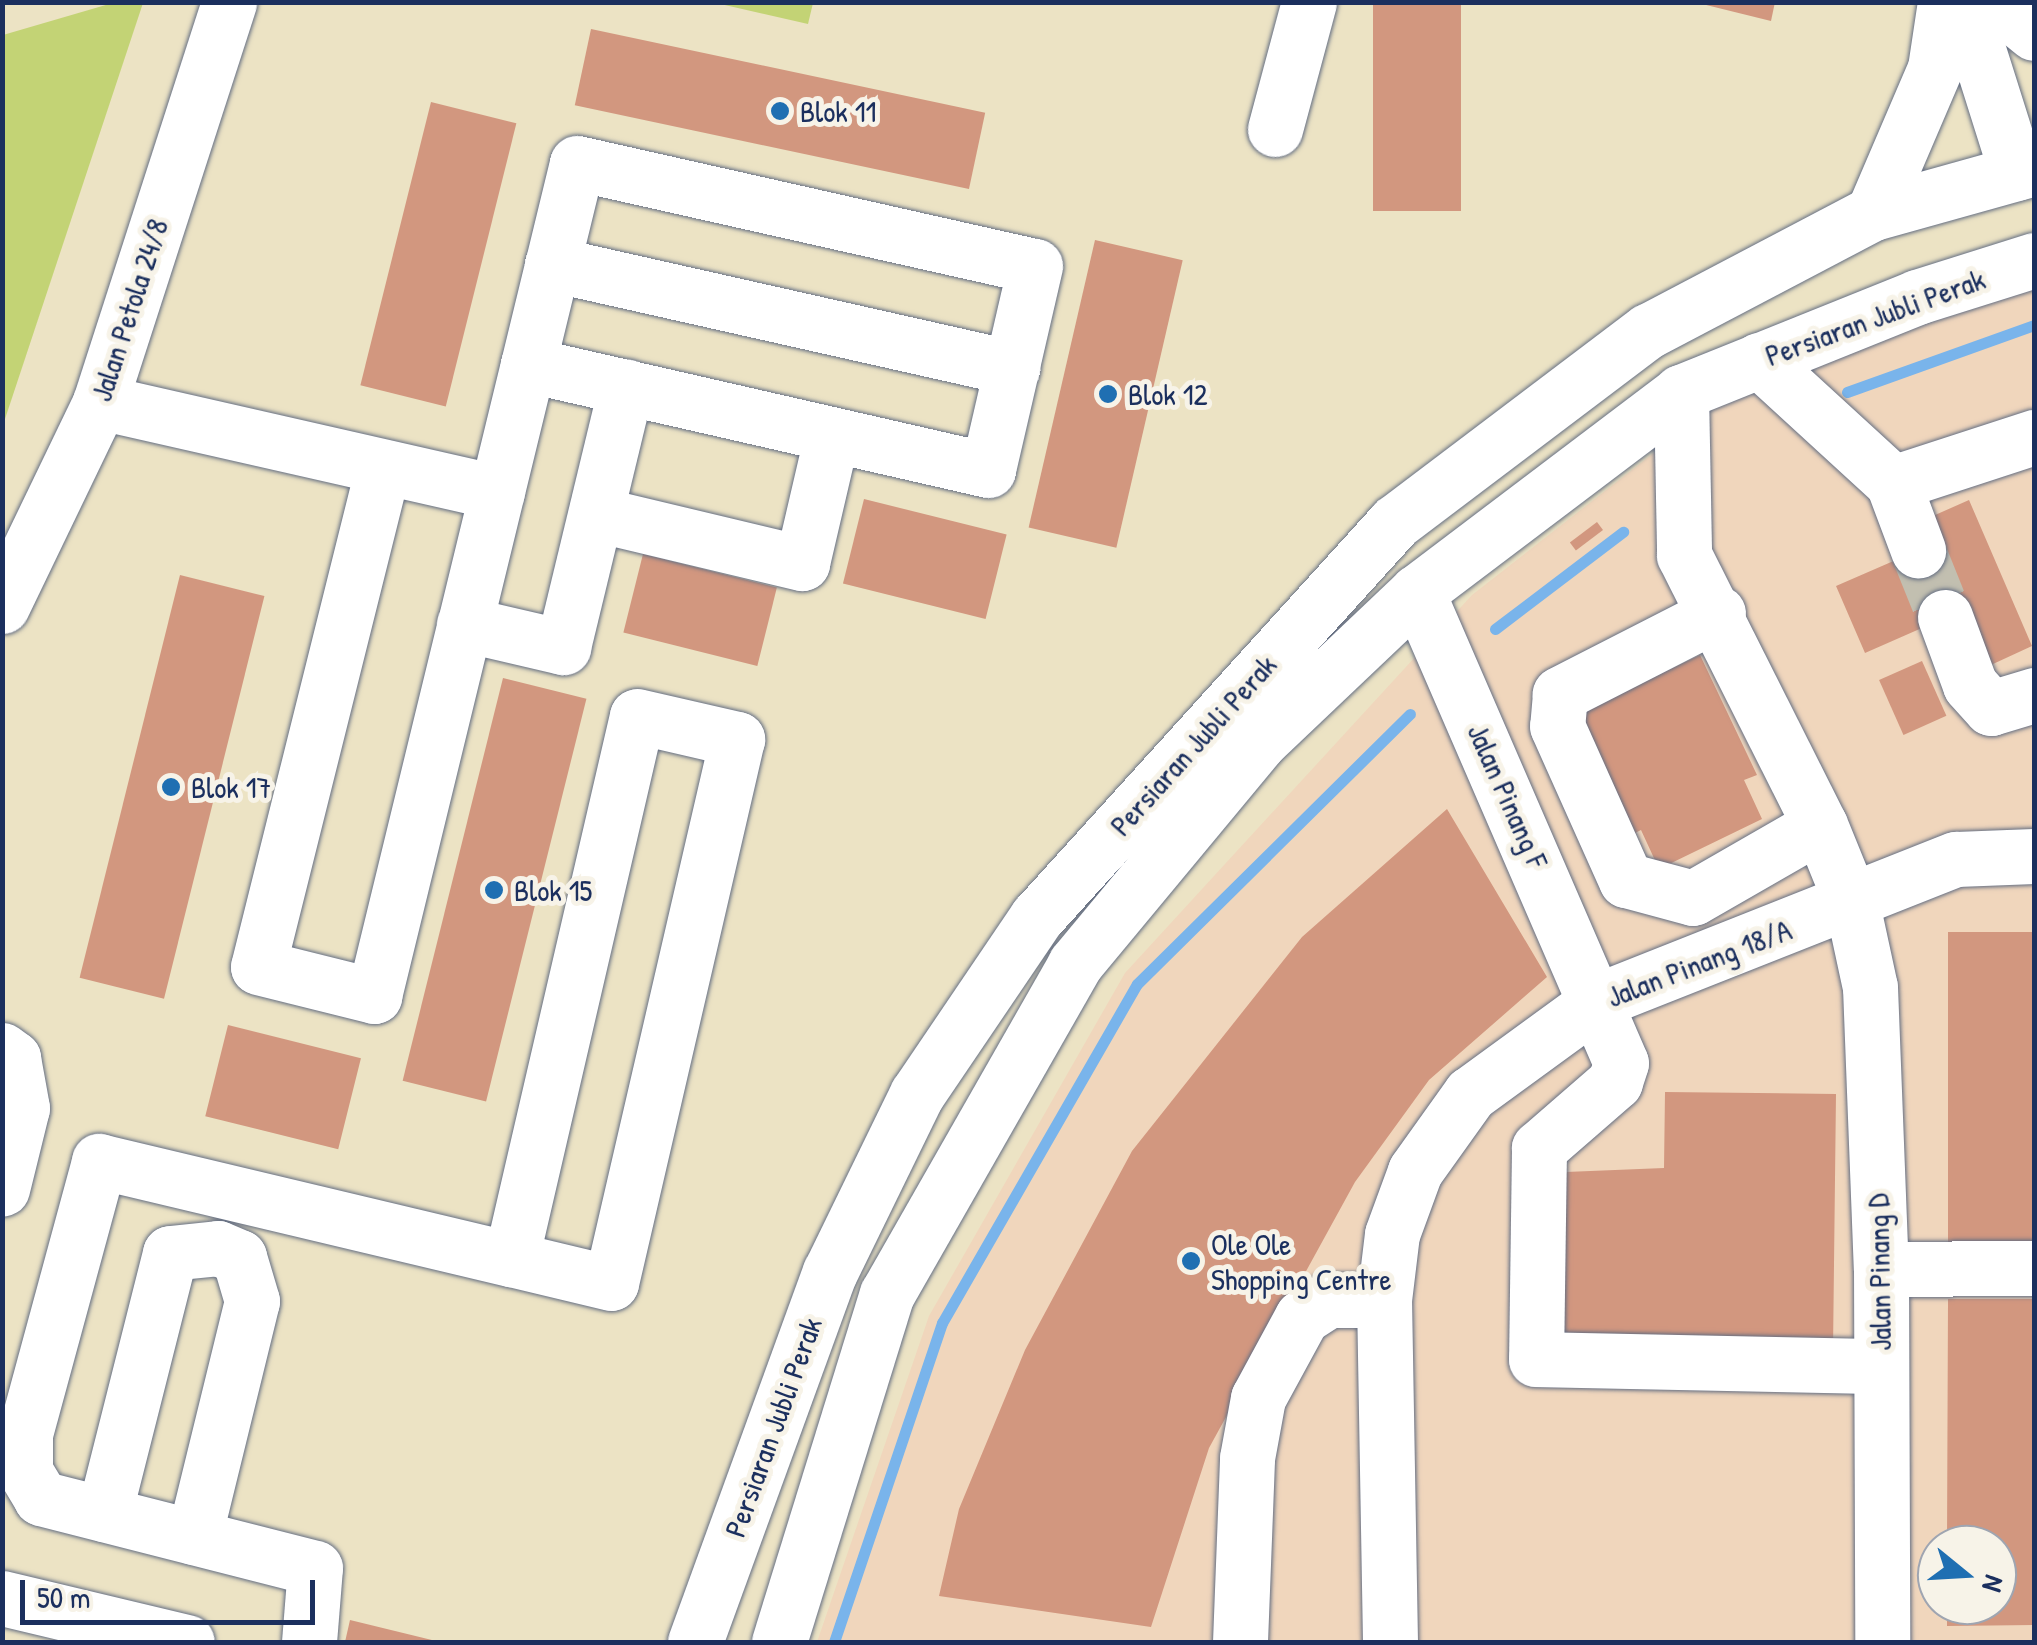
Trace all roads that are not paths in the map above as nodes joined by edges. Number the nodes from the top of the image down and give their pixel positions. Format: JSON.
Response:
{"nodes":[{"id":1,"x":229,"y":2,"type":"edge"},
{"id":2,"x":1309,"y":2,"type":"edge"},
{"id":3,"x":1945,"y":2,"type":"edge"},
{"id":4,"x":1964,"y":2,"type":"edge"},
{"id":5,"x":1996,"y":2,"type":"edge"},
{"id":6,"x":2034,"y":33,"type":"edge"},
{"id":7,"x":1276,"y":128,"type":"dead end"},
{"id":8,"x":2029,"y":176,"type":"edge"},
{"id":9,"x":1872,"y":213,"type":"junction"},
{"id":10,"x":2034,"y":260,"type":"edge"},
{"id":11,"x":552,"y":264,"type":"junction"},
{"id":12,"x":1759,"y":360,"type":"junction"},
{"id":13,"x":528,"y":365,"type":"junction"},
{"id":14,"x":1012,"y":368,"type":"junction"},
{"id":15,"x":626,"y":388,"type":"junction"},
{"id":16,"x":1681,"y":392,"type":"junction"},
{"id":17,"x":100,"y":402,"type":"junction"},
{"id":18,"x":832,"y":434,"type":"junction"},
{"id":19,"x":2034,"y":437,"type":"edge"},
{"id":20,"x":382,"y":466,"type":"junction"},
{"id":21,"x":1893,"y":484,"type":"junction"},
{"id":22,"x":497,"y":492,"type":"junction"},
{"id":23,"x":596,"y":514,"type":"junction"},
{"id":24,"x":1918,"y":550,"type":"tunnel mouth"},
{"id":25,"x":1417,"y":592,"type":"junction"},
{"id":26,"x":2,"y":606,"type":"edge"},
{"id":27,"x":1718,"y":613,"type":"junction"},
{"id":28,"x":1945,"y":617,"type":"tunnel mouth"},
{"id":29,"x":464,"y":624,"type":"junction"},
{"id":30,"x":2034,"y":695,"type":"edge"},
{"id":31,"x":1586,"y":790,"type":"junction"},
{"id":32,"x":1820,"y":825,"type":"junction"},
{"id":33,"x":1530,"y":846,"type":"junction"},
{"id":34,"x":2034,"y":856,"type":"edge"},
{"id":35,"x":1852,"y":904,"type":"junction"},
{"id":36,"x":1599,"y":1000,"type":"junction"},
{"id":37,"x":2,"y":1050,"type":"edge"},
{"id":38,"x":2,"y":1188,"type":"edge"},
{"id":39,"x":511,"y":1259,"type":"junction"},
{"id":40,"x":2034,"y":1268,"type":"edge"},
{"id":41,"x":1880,"y":1269,"type":"junction"},
{"id":42,"x":1384,"y":1300,"type":"junction"},
{"id":43,"x":1881,"y":1366,"type":"junction"},
{"id":44,"x":14,"y":1432,"type":"edge"},
{"id":45,"x":104,"y":1514,"type":"junction"},
{"id":46,"x":194,"y":1537,"type":"junction"},
{"id":47,"x":2,"y":1598,"type":"edge"},
{"id":48,"x":187,"y":1642,"type":"edge"},
{"id":49,"x":309,"y":1642,"type":"edge"},
{"id":50,"x":695,"y":1642,"type":"edge"},
{"id":51,"x":778,"y":1642,"type":"edge"},
{"id":52,"x":1240,"y":1642,"type":"edge"},
{"id":53,"x":1390,"y":1642,"type":"edge"},
{"id":54,"x":1882,"y":1642,"type":"edge"}],
"edges":[{"from":1,"to":17,"type":"main road","name":"Jalan Petola 24/8"},
{"from":2,"to":7,"type":"main road"},
{"from":3,"to":9,"type":"main road"},
{"from":4,"to":8,"type":"main road"},
{"from":5,"to":6,"type":"main road"},
{"from":8,"to":9,"type":"main road","name":"Persiaran Jubli Perak"},
{"from":9,"to":50,"type":"main road","name":"Persiaran Jubli Perak"},
{"from":10,"to":12,"type":"main road","name":"Persiaran Jubli Perak"},
{"from":11,"to":13,"type":"main road"},
{"from":11,"to":14,"type":"main road"},
{"from":11,"to":14,"type":"main road"},
{"from":12,"to":16,"type":"main road","name":"Persiaran Jubli Perak"},
{"from":12,"to":21,"type":"main road"},
{"from":13,"to":15,"type":"main road"},
{"from":13,"to":22,"type":"main road"},
{"from":14,"to":18,"type":"main road"},
{"from":15,"to":18,"type":"main road"},
{"from":15,"to":23,"type":"main road"},
{"from":16,"to":25,"type":"main road","name":"Persiaran Jubli Perak"},
{"from":16,"to":27,"type":"main road","name":"Jalan Pinang D"},
{"from":17,"to":20,"type":"main road"},
{"from":17,"to":26,"type":"main road","name":"Jalan Petola 24/8"},
{"from":18,"to":23,"type":"main road"},
{"from":19,"to":21,"type":"main road"},
{"from":20,"to":22,"type":"main road"},
{"from":20,"to":29,"type":"main road"},
{"from":21,"to":24,"type":"main road"},
{"from":22,"to":29,"type":"main road"},
{"from":23,"to":29,"type":"main road"},
{"from":25,"to":33,"type":"main road","name":"Jalan Pinang F"},
{"from":25,"to":51,"type":"main road","name":"Persiaran Jubli Perak"},
{"from":27,"to":31,"type":"main road"},
{"from":27,"to":32,"type":"main road","name":"Jalan Pinang D"},
{"from":28,"to":30,"type":"main road"},
{"from":31,"to":32,"type":"main road"},
{"from":31,"to":33,"type":"main road"},
{"from":32,"to":35,"type":"main road","name":"Jalan Pinang D"},
{"from":33,"to":36,"type":"main road","name":"Jalan Pinang F"},
{"from":34,"to":35,"type":"main road","name":"Jalan Pinang 18/A"},
{"from":35,"to":36,"type":"main road","name":"Jalan Pinang 18/A"},
{"from":35,"to":41,"type":"main road","name":"Jalan Pinang D"},
{"from":36,"to":42,"type":"main road","name":"Jalan Pinang 18/A"},
{"from":36,"to":43,"type":"main road","name":"Jalan Pinang F"},
{"from":37,"to":38,"type":"main road"},
{"from":39,"to":39,"type":"main road"},
{"from":39,"to":44,"type":"main road"},
{"from":40,"to":41,"type":"main road"},
{"from":41,"to":43,"type":"main road","name":"Jalan Pinang D"},
{"from":42,"to":52,"type":"main road"},
{"from":42,"to":53,"type":"main road","name":"Jalan Pinang 18/A"},
{"from":43,"to":54,"type":"main road","name":"Jalan Pinang D"},
{"from":44,"to":45,"type":"main road"},
{"from":45,"to":46,"type":"main road"},
{"from":45,"to":46,"type":"main road"},
{"from":46,"to":49,"type":"main road"},
{"from":47,"to":48,"type":"main road"}]}
